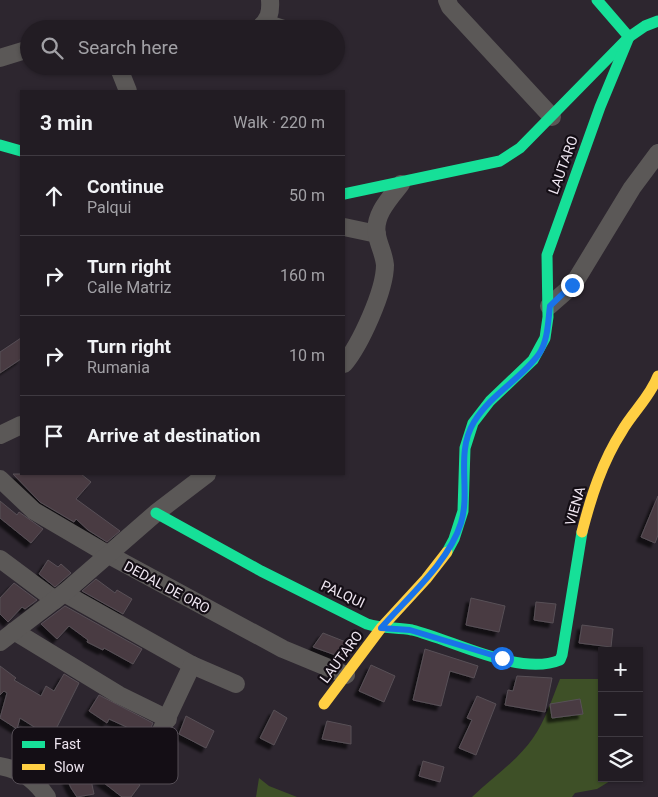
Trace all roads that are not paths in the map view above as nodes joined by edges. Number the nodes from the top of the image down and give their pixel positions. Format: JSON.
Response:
{"nodes":[{"id":1,"x":270,"y":0,"type":"edge"},
{"id":2,"x":447,"y":0,"type":"edge"},
{"id":3,"x":597,"y":0,"type":"edge"},
{"id":4,"x":266,"y":20,"type":"edge"},
{"id":5,"x":658,"y":21,"type":"edge"},
{"id":6,"x":630,"y":37,"type":"junction"},
{"id":7,"x":20,"y":52,"type":"edge"},
{"id":8,"x":0,"y":58,"type":"edge"},
{"id":9,"x":122,"y":75,"type":"edge"},
{"id":10,"x":128,"y":90,"type":"edge"},
{"id":11,"x":552,"y":117,"type":"junction"},
{"id":12,"x":0,"y":145,"type":"edge"},
{"id":13,"x":20,"y":151,"type":"edge"},
{"id":14,"x":658,"y":153,"type":"edge"},
{"id":15,"x":401,"y":184,"type":"junction"},
{"id":16,"x":345,"y":194,"type":"edge"},
{"id":17,"x":345,"y":227,"type":"edge"},
{"id":18,"x":377,"y":234,"type":"junction"},
{"id":19,"x":550,"y":306,"type":"junction"},
{"id":20,"x":345,"y":363,"type":"edge"},
{"id":21,"x":658,"y":376,"type":"edge"},
{"id":22,"x":20,"y":426,"type":"edge"},
{"id":23,"x":0,"y":435,"type":"edge"},
{"id":24,"x":206,"y":475,"type":"edge"},
{"id":25,"x":0,"y":479,"type":"edge"},
{"id":26,"x":156,"y":513,"type":"junction"},
{"id":27,"x":109,"y":555,"type":"junction"},
{"id":28,"x":0,"y":559,"type":"edge"},
{"id":29,"x":60,"y":596,"type":"junction"},
{"id":30,"x":381,"y":628,"type":"junction"},
{"id":31,"x":14,"y":631,"type":"junction"},
{"id":32,"x":0,"y":642,"type":"edge"},
{"id":33,"x":561,"y":660,"type":"joint"},
{"id":34,"x":192,"y":665,"type":"junction"},
{"id":35,"x":346,"y":675,"type":"junction"},
{"id":36,"x":236,"y":684,"type":"dead end"},
{"id":37,"x":324,"y":704,"type":"dead end"},
{"id":38,"x":168,"y":720,"type":"junction"},
{"id":39,"x":164,"y":727,"type":"edge"},
{"id":40,"x":38,"y":784,"type":"edge"},
{"id":41,"x":47,"y":797,"type":"edge"}],
"edges":[{"from":1,"to":4,"type":"street"},
{"from":2,"to":11,"type":"street"},
{"from":3,"to":6,"type":"street"},
{"from":5,"to":6,"type":"street"},
{"from":6,"to":11,"type":"street"},
{"from":6,"to":19,"type":"street","name":"LAUTARO"},
{"from":7,"to":8,"type":"street"},
{"from":9,"to":10,"type":"street"},
{"from":11,"to":15,"type":"street"},
{"from":12,"to":13,"type":"street"},
{"from":14,"to":19,"type":"street"},
{"from":15,"to":16,"type":"street"},
{"from":15,"to":18,"type":"street"},
{"from":17,"to":18,"type":"street"},
{"from":18,"to":20,"type":"street"},
{"from":19,"to":30,"type":"street","name":"LAUTARO"},
{"from":21,"to":33,"type":"street","name":"VIENA"},
{"from":22,"to":23,"type":"street"},
{"from":24,"to":26,"type":"street"},
{"from":25,"to":27,"type":"street","name":"DEDAL DE ORO"},
{"from":26,"to":27,"type":"street"},
{"from":26,"to":30,"type":"street","name":"PALQUI"},
{"from":27,"to":29,"type":"street"},
{"from":27,"to":35,"type":"street","name":"DEDAL DE ORO"},
{"from":28,"to":29,"type":"street"},
{"from":29,"to":31,"type":"street"},
{"from":29,"to":34,"type":"street"},
{"from":30,"to":33,"type":"street","name":"PALQUI"},
{"from":30,"to":35,"type":"street","name":"LAUTARO"},
{"from":31,"to":32,"type":"street"},
{"from":31,"to":38,"type":"street"},
{"from":34,"to":36,"type":"street"},
{"from":34,"to":38,"type":"street"},
{"from":35,"to":37,"type":"street","name":"LAUTARO"},
{"from":38,"to":39,"type":"street"},
{"from":40,"to":41,"type":"street"}]}
